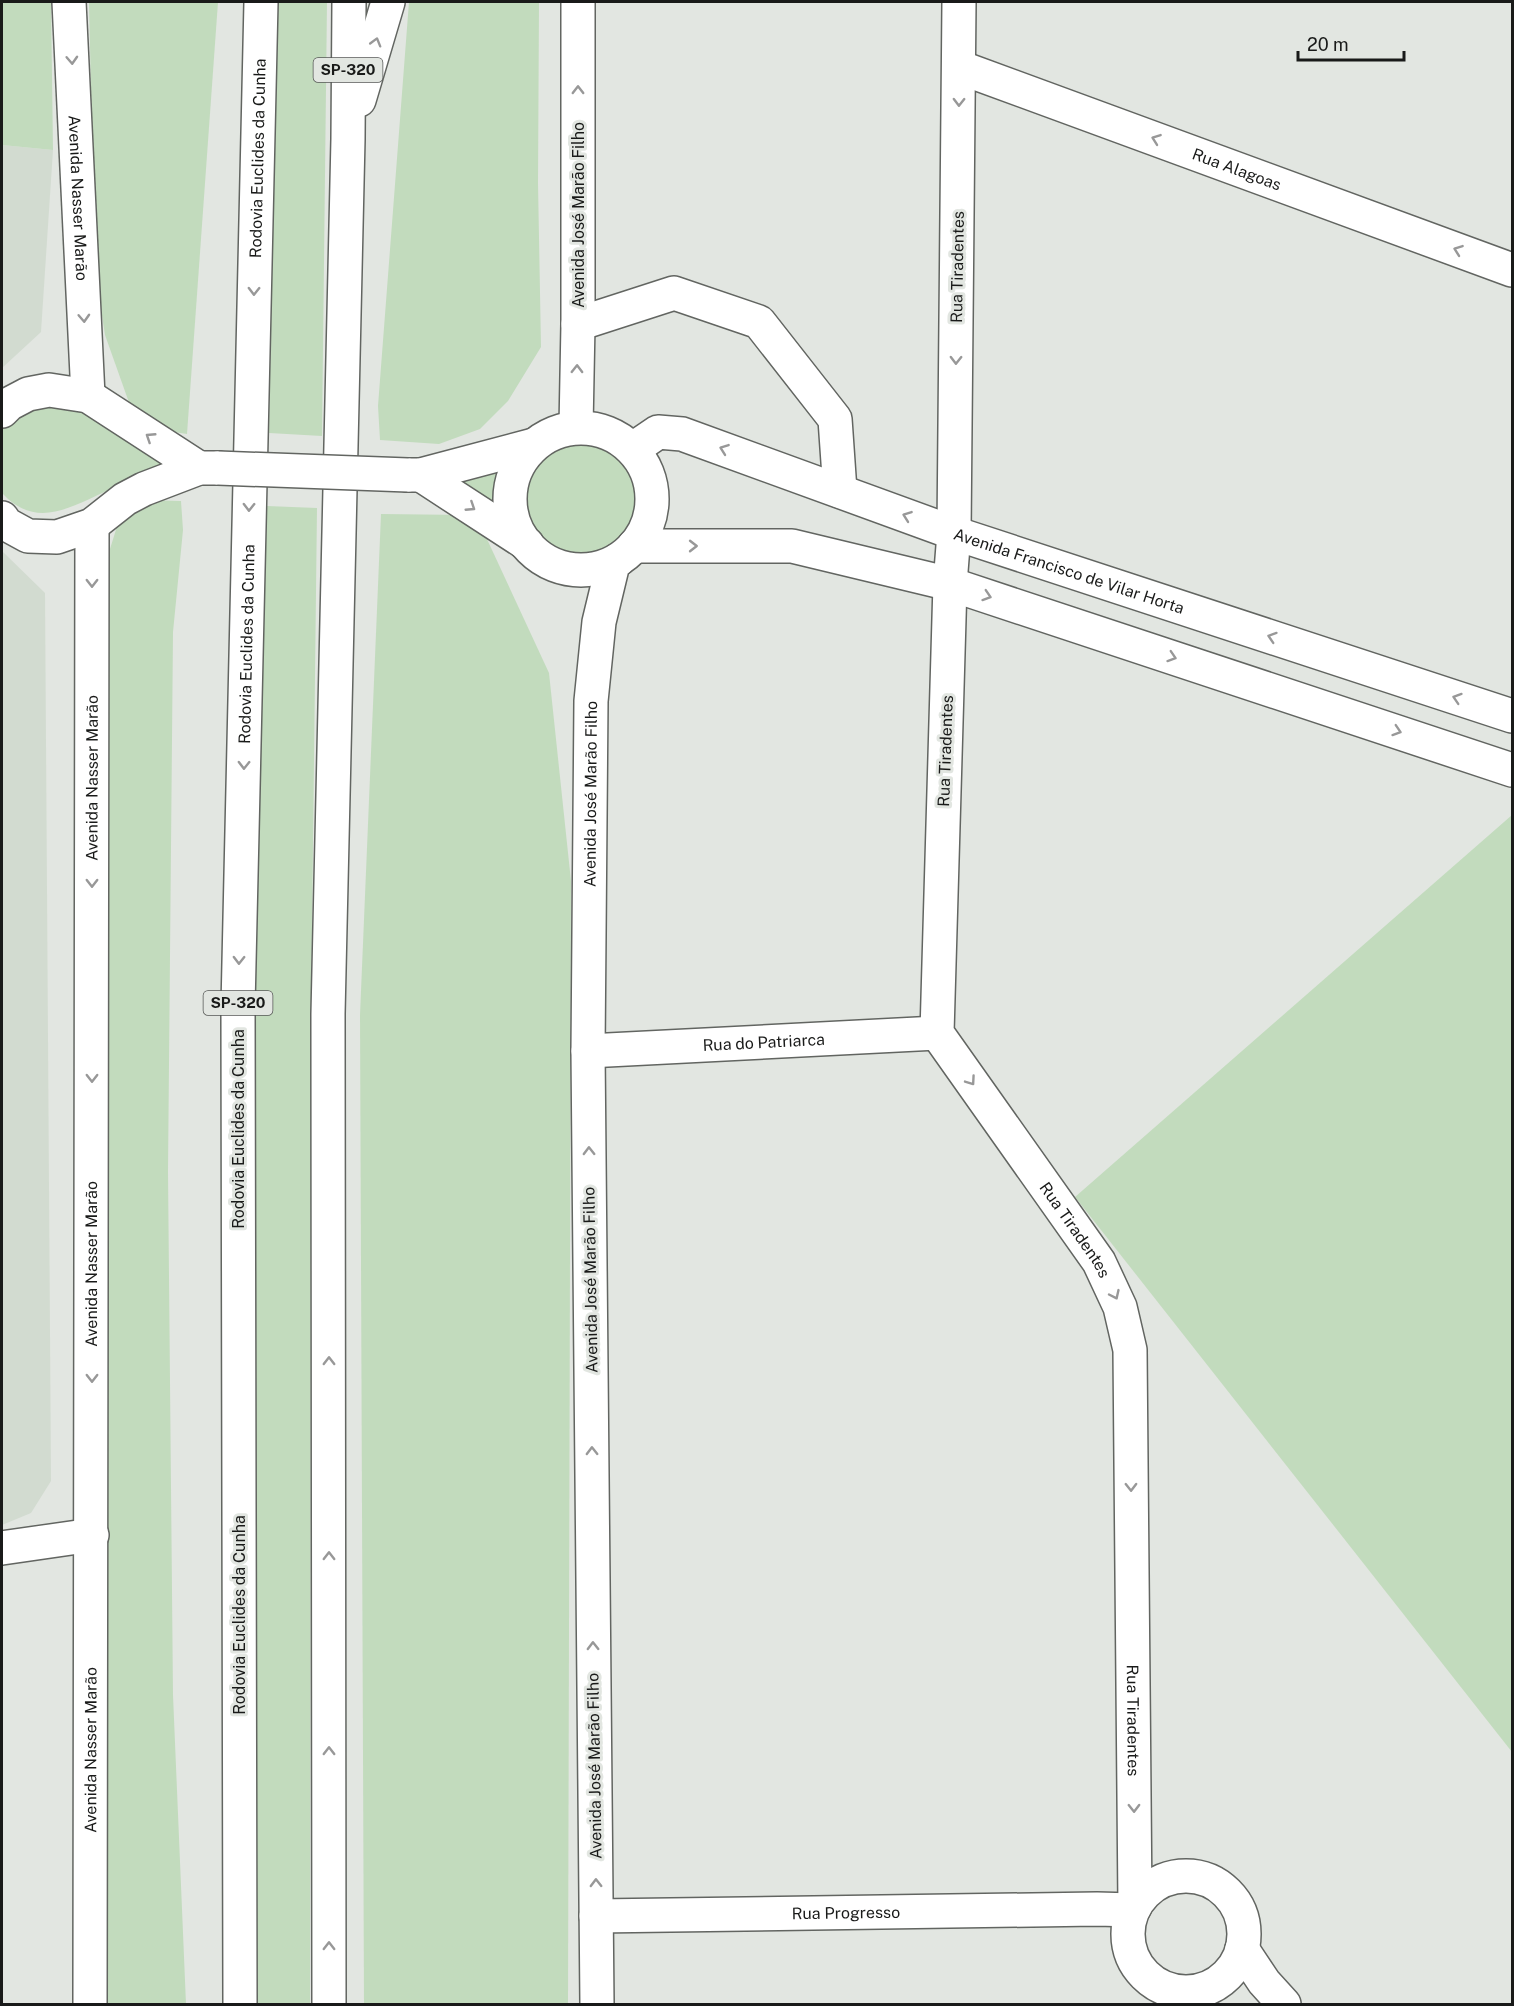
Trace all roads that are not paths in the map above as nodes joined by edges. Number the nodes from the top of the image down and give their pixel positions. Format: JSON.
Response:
{"nodes":[{"id":1,"x":69,"y":2,"type":"edge"},
{"id":2,"x":261,"y":2,"type":"edge"},
{"id":3,"x":349,"y":2,"type":"edge"},
{"id":4,"x":388,"y":2,"type":"edge"},
{"id":5,"x":578,"y":2,"type":"edge"},
{"id":6,"x":959,"y":2,"type":"edge"},
{"id":7,"x":959,"y":67,"type":"junction"},
{"id":8,"x":348,"y":139,"type":"junction"},
{"id":9,"x":1512,"y":270,"type":"edge"},
{"id":10,"x":578,"y":324,"type":"junction"},
{"id":11,"x":88,"y":396,"type":"junction"},
{"id":12,"x":2,"y":411,"type":"edge"},
{"id":13,"x":576,"y":428,"type":"junction"},
{"id":14,"x":534,"y":445,"type":"junction"},
{"id":15,"x":633,"y":449,"type":"junction"},
{"id":16,"x":208,"y":468,"type":"junction"},
{"id":17,"x":415,"y":475,"type":"junction"},
{"id":18,"x":840,"y":491,"type":"junction"},
{"id":19,"x":2,"y":519,"type":"edge"},
{"id":20,"x":92,"y":525,"type":"junction"},
{"id":21,"x":954,"y":533,"type":"junction"},
{"id":22,"x":527,"y":544,"type":"junction"},
{"id":23,"x":626,"y":553,"type":"junction"},
{"id":24,"x":950,"y":584,"type":"junction"},
{"id":25,"x":1124,"y":589,"type":"junction"},
{"id":26,"x":1106,"y":636,"type":"junction"},
{"id":27,"x":1363,"y":668,"type":"junction"},
{"id":28,"x":1347,"y":715,"type":"junction"},
{"id":29,"x":1512,"y":716,"type":"edge"},
{"id":30,"x":1512,"y":770,"type":"edge"},
{"id":31,"x":937,"y":1033,"type":"junction"},
{"id":32,"x":588,"y":1051,"type":"junction"},
{"id":33,"x":92,"y":1535,"type":"junction"},
{"id":34,"x":2,"y":1548,"type":"edge"},
{"id":35,"x":596,"y":1916,"type":"junction"},
{"id":36,"x":1132,"y":1917,"type":"junction"},
{"id":37,"x":1242,"y":1949,"type":"junction"},
{"id":38,"x":1220,"y":1981,"type":"junction"},
{"id":39,"x":1144,"y":1989,"type":"edge"},
{"id":40,"x":1274,"y":1993,"type":"edge"},
{"id":41,"x":90,"y":2004,"type":"edge"},
{"id":42,"x":240,"y":2004,"type":"edge"},
{"id":43,"x":329,"y":2004,"type":"edge"},
{"id":44,"x":597,"y":2004,"type":"edge"}],
"edges":[{"from":1,"to":11,"type":"main road","name":"Avenida Nasser Marão","one_way":true},
{"from":2,"to":42,"type":"main road","name":"Rodovia Euclides da Cunha","number":"SP-320","one_way":true},
{"from":3,"to":8,"type":"main road","number":"SP-320"},
{"from":8,"to":4,"type":"main road","one_way":true},
{"from":10,"to":5,"type":"main road","name":"Avenida José Marão Filho","one_way":true},
{"from":6,"to":7,"type":"main road","name":"Rua Tiradentes"},
{"from":9,"to":7,"type":"main road","name":"Rua Alagoas","one_way":true},
{"from":7,"to":21,"type":"main road","name":"Rua Tiradentes","one_way":true},
{"from":43,"to":8,"type":"main road","number":"SP-320","one_way":true},
{"from":13,"to":10,"type":"main road","name":"Avenida José Marão Filho","one_way":true},
{"from":10,"to":18,"type":"main road"},
{"from":11,"to":12,"type":"main road"},
{"from":16,"to":11,"type":"main road","one_way":true},
{"from":13,"to":14,"type":"main road"},
{"from":13,"to":15,"type":"main road"},
{"from":14,"to":17,"type":"main road"},
{"from":14,"to":22,"type":"main road"},
{"from":18,"to":15,"type":"main road","name":"Avenida Francisco de Vilar Horta","one_way":true},
{"from":15,"to":23,"type":"main road"},
{"from":16,"to":17,"type":"main road","bridge":true},
{"from":16,"to":20,"type":"main road"},
{"from":17,"to":22,"type":"main road","one_way":true},
{"from":21,"to":18,"type":"main road","name":"Avenida Francisco de Vilar Horta","one_way":true},
{"from":19,"to":20,"type":"main road"},
{"from":20,"to":33,"type":"main road","name":"Avenida Nasser Marão","one_way":true},
{"from":21,"to":24,"type":"main road","name":"Rua Tiradentes"},
{"from":21,"to":25,"type":"main road","name":"Avenida Francisco de Vilar Horta"},
{"from":22,"to":23,"type":"main road"},
{"from":23,"to":24,"type":"main road","one_way":true},
{"from":23,"to":32,"type":"main road","name":"Avenida José Marão Filho"},
{"from":24,"to":26,"type":"main road","one_way":true},
{"from":24,"to":31,"type":"main road","name":"Rua Tiradentes"},
{"from":25,"to":26,"type":"main road"},
{"from":27,"to":25,"type":"main road","name":"Avenida Francisco de Vilar Horta","one_way":true},
{"from":26,"to":28,"type":"main road","one_way":true},
{"from":27,"to":28,"type":"main road"},
{"from":29,"to":27,"type":"main road","name":"Avenida Francisco de Vilar Horta","one_way":true},
{"from":28,"to":30,"type":"main road","one_way":true},
{"from":31,"to":32,"type":"main road","name":"Rua do Patriarca"},
{"from":31,"to":36,"type":"main road","name":"Rua Tiradentes","one_way":true},
{"from":35,"to":32,"type":"main road","name":"Avenida José Marão Filho","one_way":true},
{"from":33,"to":34,"type":"main road"},
{"from":33,"to":41,"type":"main road","name":"Avenida Nasser Marão"},
{"from":35,"to":36,"type":"main road","name":"Rua Progresso"},
{"from":35,"to":44,"type":"main road","name":"Avenida José Marão Filho"},
{"from":36,"to":37,"type":"main road"},
{"from":36,"to":39,"type":"main road"},
{"from":37,"to":38,"type":"main road"},
{"from":37,"to":40,"type":"main road"},
{"from":38,"to":39,"type":"main road"},
{"from":38,"to":40,"type":"main road"}]}
